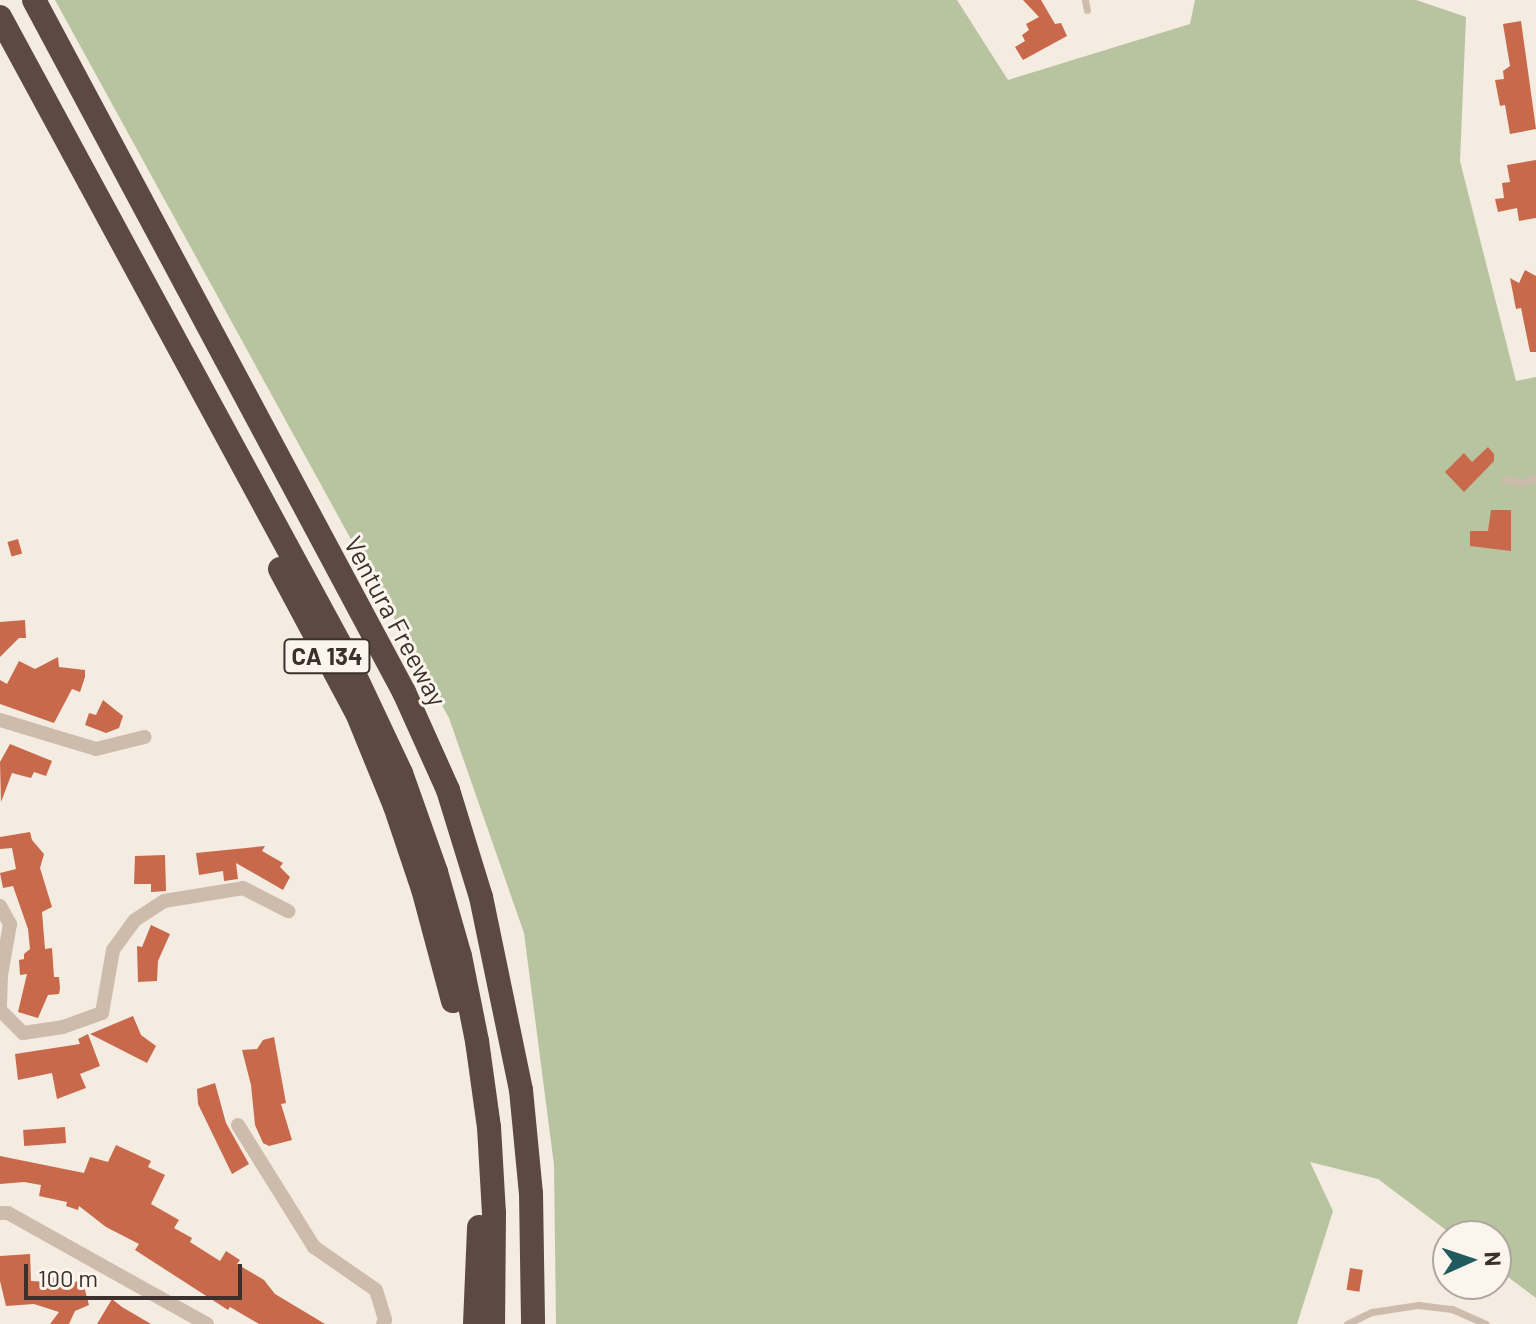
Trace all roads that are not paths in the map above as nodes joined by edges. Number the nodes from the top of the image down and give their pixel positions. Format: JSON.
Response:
{"nodes":[{"id":1,"x":16,"y":0,"type":"edge"},
{"id":2,"x":34,"y":0,"type":"edge"},
{"id":3,"x":1085,"y":0,"type":"edge"},
{"id":4,"x":1087,"y":10,"type":"dead end"},
{"id":5,"x":0,"y":17,"type":"edge"},
{"id":6,"x":0,"y":44,"type":"edge"},
{"id":7,"x":188,"y":293,"type":"junction"},
{"id":8,"x":1536,"y":478,"type":"edge"},
{"id":9,"x":1504,"y":479,"type":"dead end"},
{"id":10,"x":0,"y":720,"type":"edge"},
{"id":11,"x":145,"y":737,"type":"dead end"},
{"id":12,"x":0,"y":906,"type":"edge"},
{"id":13,"x":288,"y":911,"type":"dead end"},
{"id":14,"x":500,"y":982,"type":"junction"},
{"id":15,"x":238,"y":1125,"type":"dead end"},
{"id":16,"x":0,"y":1213,"type":"edge"},
{"id":17,"x":207,"y":1324,"type":"edge"},
{"id":18,"x":383,"y":1324,"type":"edge"},
{"id":19,"x":475,"y":1324,"type":"edge"},
{"id":20,"x":493,"y":1324,"type":"edge"},
{"id":21,"x":517,"y":1324,"type":"edge"},
{"id":22,"x":533,"y":1324,"type":"edge"},
{"id":23,"x":1347,"y":1324,"type":"edge"},
{"id":24,"x":1486,"y":1324,"type":"edge"}],
"edges":[{"from":1,"to":7,"type":"highway"},
{"from":2,"to":7,"type":"highway","name":"Ventura Freeway","number":"CA 134"},
{"from":3,"to":4,"type":"lane"},
{"from":5,"to":20,"type":"highway"},
{"from":6,"to":19,"type":"highway","number":"CA 134"},
{"from":7,"to":14,"type":"highway","name":"Ventura Freeway","number":"CA 134"},
{"from":8,"to":9,"type":"lane"},
{"from":10,"to":11,"type":"street"},
{"from":12,"to":13,"type":"street"},
{"from":14,"to":21,"type":"highway"},
{"from":14,"to":22,"type":"highway","name":"Ventura Freeway","number":"CA 134"},
{"from":15,"to":18,"type":"street"},
{"from":16,"to":17,"type":"street"},
{"from":23,"to":24,"type":"lane"}]}
